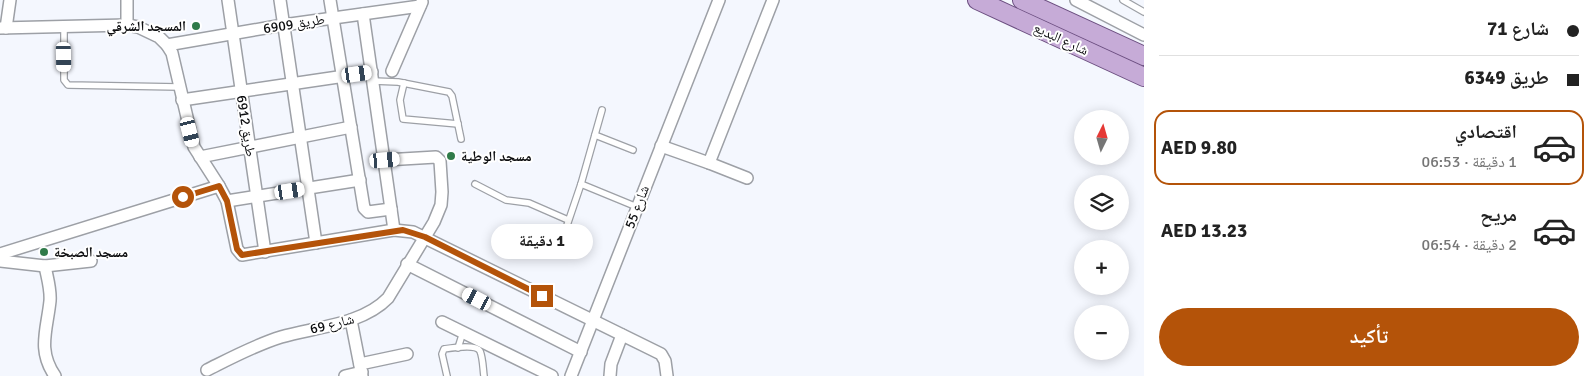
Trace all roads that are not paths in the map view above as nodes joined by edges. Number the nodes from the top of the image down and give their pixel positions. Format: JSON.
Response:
{"nodes":[{"id":1,"x":10,"y":0,"type":"edge"},
{"id":2,"x":127,"y":0,"type":"edge"},
{"id":3,"x":228,"y":0,"type":"edge"},
{"id":4,"x":280,"y":0,"type":"edge"},
{"id":5,"x":330,"y":0,"type":"edge"},
{"id":6,"x":718,"y":0,"type":"edge"},
{"id":7,"x":773,"y":0,"type":"edge"},
{"id":8,"x":977,"y":0,"type":"edge"},
{"id":9,"x":1022,"y":0,"type":"edge"},
{"id":10,"x":1076,"y":0,"type":"edge"},
{"id":11,"x":1122,"y":0,"type":"edge"},
{"id":12,"x":422,"y":3,"type":"edge"},
{"id":13,"x":1091,"y":3,"type":"edge"},
{"id":14,"x":384,"y":6,"type":"edge"},
{"id":15,"x":1144,"y":12,"type":"edge"},
{"id":16,"x":364,"y":14,"type":"junction"},
{"id":17,"x":332,"y":18,"type":"junction"},
{"id":18,"x":127,"y":25,"type":"junction"},
{"id":19,"x":284,"y":25,"type":"junction"},
{"id":20,"x":64,"y":26,"type":"junction"},
{"id":21,"x":3,"y":28,"type":"edge"},
{"id":22,"x":232,"y":34,"type":"junction"},
{"id":23,"x":1144,"y":35,"type":"edge"},
{"id":24,"x":168,"y":45,"type":"junction"},
{"id":25,"x":1144,"y":56,"type":"edge"},
{"id":26,"x":392,"y":71,"type":"dead end"},
{"id":27,"x":342,"y":76,"type":"junction"},
{"id":28,"x":372,"y":76,"type":"junction"},
{"id":29,"x":1144,"y":77,"type":"edge"},
{"id":30,"x":404,"y":83,"type":"junction"},
{"id":31,"x":292,"y":84,"type":"junction"},
{"id":32,"x":179,"y":87,"type":"junction"},
{"id":33,"x":241,"y":91,"type":"junction"},
{"id":34,"x":182,"y":100,"type":"junction"},
{"id":35,"x":602,"y":110,"type":"dead end"},
{"id":36,"x":458,"y":124,"type":"junction"},
{"id":37,"x":351,"y":128,"type":"junction"},
{"id":38,"x":595,"y":135,"type":"junction"},
{"id":39,"x":300,"y":138,"type":"junction"},
{"id":40,"x":461,"y":139,"type":"dead end"},
{"id":41,"x":661,"y":146,"type":"junction"},
{"id":42,"x":250,"y":148,"type":"junction"},
{"id":43,"x":634,"y":150,"type":"dead end"},
{"id":44,"x":200,"y":158,"type":"junction"},
{"id":45,"x":385,"y":160,"type":"junction"},
{"id":46,"x":709,"y":162,"type":"junction"},
{"id":47,"x":747,"y":178,"type":"dead end"},
{"id":48,"x":360,"y":180,"type":"junction"},
{"id":49,"x":475,"y":184,"type":"dead end"},
{"id":50,"x":581,"y":184,"type":"junction"},
{"id":51,"x":219,"y":186,"type":"junction"},
{"id":52,"x":307,"y":189,"type":"junction"},
{"id":53,"x":257,"y":196,"type":"junction"},
{"id":54,"x":227,"y":201,"type":"junction"},
{"id":55,"x":637,"y":207,"type":"junction"},
{"id":56,"x":391,"y":209,"type":"junction"},
{"id":57,"x":568,"y":220,"type":"junction"},
{"id":58,"x":394,"y":230,"type":"junction"},
{"id":59,"x":425,"y":237,"type":"junction"},
{"id":60,"x":316,"y":243,"type":"junction"},
{"id":61,"x":265,"y":252,"type":"junction"},
{"id":62,"x":558,"y":252,"type":"dead end"},
{"id":63,"x":0,"y":254,"type":"edge"},
{"id":64,"x":0,"y":261,"type":"edge"},
{"id":65,"x":91,"y":261,"type":"dead end"},
{"id":66,"x":407,"y":264,"type":"junction"},
{"id":67,"x":45,"y":266,"type":"junction"},
{"id":68,"x":351,"y":320,"type":"junction"},
{"id":69,"x":592,"y":321,"type":"junction"},
{"id":70,"x":442,"y":322,"type":"dead end"},
{"id":71,"x":463,"y":332,"type":"junction"},
{"id":72,"x":622,"y":335,"type":"junction"},
{"id":73,"x":458,"y":348,"type":"junction"},
{"id":74,"x":580,"y":352,"type":"junction"},
{"id":75,"x":407,"y":354,"type":"dead end"},
{"id":76,"x":206,"y":370,"type":"dead end"},
{"id":77,"x":361,"y":371,"type":"edge"},
{"id":78,"x":55,"y":376,"type":"edge"},
{"id":79,"x":346,"y":376,"type":"edge"},
{"id":80,"x":447,"y":376,"type":"edge"},
{"id":81,"x":484,"y":376,"type":"edge"},
{"id":82,"x":552,"y":376,"type":"edge"},
{"id":83,"x":571,"y":376,"type":"edge"},
{"id":84,"x":610,"y":376,"type":"edge"},
{"id":85,"x":667,"y":376,"type":"edge"}],
"edges":[{"from":1,"to":21,"type":"street"},
{"from":2,"to":18,"type":"street"},
{"from":3,"to":22,"type":"street","name":"طريق 6912"},
{"from":4,"to":19,"type":"street"},
{"from":5,"to":17,"type":"street"},
{"from":6,"to":41,"type":"street","name":"شارع 55"},
{"from":7,"to":46,"type":"street"},
{"from":8,"to":29,"type":"main road","name":"شارع البديع"},
{"from":9,"to":25,"type":"main road","name":"شارع البديع"},
{"from":10,"to":13,"type":"street"},
{"from":11,"to":15,"type":"lane"},
{"from":12,"to":14,"type":"street","name":"طريق 6909"},
{"from":12,"to":26,"type":"street"},
{"from":13,"to":23,"type":"street"},
{"from":14,"to":16,"type":"street","name":"طريق 6909"},
{"from":16,"to":17,"type":"street","name":"طريق 6909"},
{"from":16,"to":28,"type":"street"},
{"from":17,"to":19,"type":"street","name":"طريق 6909"},
{"from":17,"to":27,"type":"street"},
{"from":18,"to":20,"type":"street"},
{"from":18,"to":24,"type":"street"},
{"from":19,"to":22,"type":"street","name":"طريق 6909"},
{"from":19,"to":31,"type":"street"},
{"from":20,"to":21,"type":"street"},
{"from":20,"to":32,"type":"lane"},
{"from":22,"to":24,"type":"street","name":"طريق 6909"},
{"from":22,"to":33,"type":"street","name":"طريق 6912"},
{"from":24,"to":32,"type":"street"},
{"from":27,"to":28,"type":"street"},
{"from":27,"to":31,"type":"street"},
{"from":27,"to":37,"type":"street"},
{"from":28,"to":30,"type":"lane"},
{"from":28,"to":45,"type":"street"},
{"from":30,"to":36,"type":"lane"},
{"from":30,"to":36,"type":"lane"},
{"from":31,"to":33,"type":"street"},
{"from":31,"to":39,"type":"street"},
{"from":32,"to":34,"type":"street"},
{"from":33,"to":34,"type":"street"},
{"from":33,"to":42,"type":"street","name":"طريق 6912"},
{"from":34,"to":44,"type":"street"},
{"from":35,"to":38,"type":"lane"},
{"from":36,"to":40,"type":"lane"},
{"from":37,"to":39,"type":"street"},
{"from":37,"to":48,"type":"street"},
{"from":38,"to":43,"type":"lane"},
{"from":38,"to":50,"type":"lane"},
{"from":39,"to":42,"type":"street"},
{"from":39,"to":52,"type":"street"},
{"from":41,"to":46,"type":"street"},
{"from":41,"to":55,"type":"street","name":"شارع 55"},
{"from":42,"to":44,"type":"street"},
{"from":42,"to":53,"type":"street","name":"طريق 6912"},
{"from":44,"to":51,"type":"street"},
{"from":45,"to":56,"type":"street"},
{"from":45,"to":59,"type":"street","name":"شارع 69"},
{"from":46,"to":47,"type":"street"},
{"from":48,"to":52,"type":"street"},
{"from":48,"to":56,"type":"street"},
{"from":49,"to":57,"type":"lane"},
{"from":50,"to":55,"type":"lane"},
{"from":50,"to":57,"type":"lane"},
{"from":51,"to":54,"type":"street"},
{"from":51,"to":63,"type":"street"},
{"from":52,"to":53,"type":"street"},
{"from":52,"to":60,"type":"street"},
{"from":53,"to":54,"type":"street"},
{"from":53,"to":61,"type":"street","name":"طريق 6912"},
{"from":54,"to":61,"type":"street"},
{"from":55,"to":69,"type":"street","name":"شارع 55"},
{"from":56,"to":58,"type":"street"},
{"from":57,"to":62,"type":"lane"},
{"from":58,"to":59,"type":"street"},
{"from":58,"to":60,"type":"street"},
{"from":59,"to":66,"type":"street","name":"شارع 69"},
{"from":59,"to":69,"type":"street"},
{"from":60,"to":61,"type":"street"},
{"from":64,"to":67,"type":"street"},
{"from":65,"to":67,"type":"street"},
{"from":66,"to":68,"type":"street","name":"شارع 69"},
{"from":66,"to":74,"type":"street"},
{"from":67,"to":78,"type":"street"},
{"from":68,"to":76,"type":"street","name":"شارع 69"},
{"from":68,"to":77,"type":"street"},
{"from":69,"to":72,"type":"street"},
{"from":69,"to":74,"type":"street","name":"شارع 55"},
{"from":70,"to":71,"type":"street"},
{"from":71,"to":73,"type":"lane"},
{"from":71,"to":82,"type":"street"},
{"from":72,"to":84,"type":"street"},
{"from":72,"to":85,"type":"street"},
{"from":73,"to":80,"type":"lane"},
{"from":73,"to":81,"type":"lane"},
{"from":74,"to":83,"type":"street","name":"شارع 55"},
{"from":75,"to":77,"type":"street"},
{"from":77,"to":79,"type":"street"}]}
